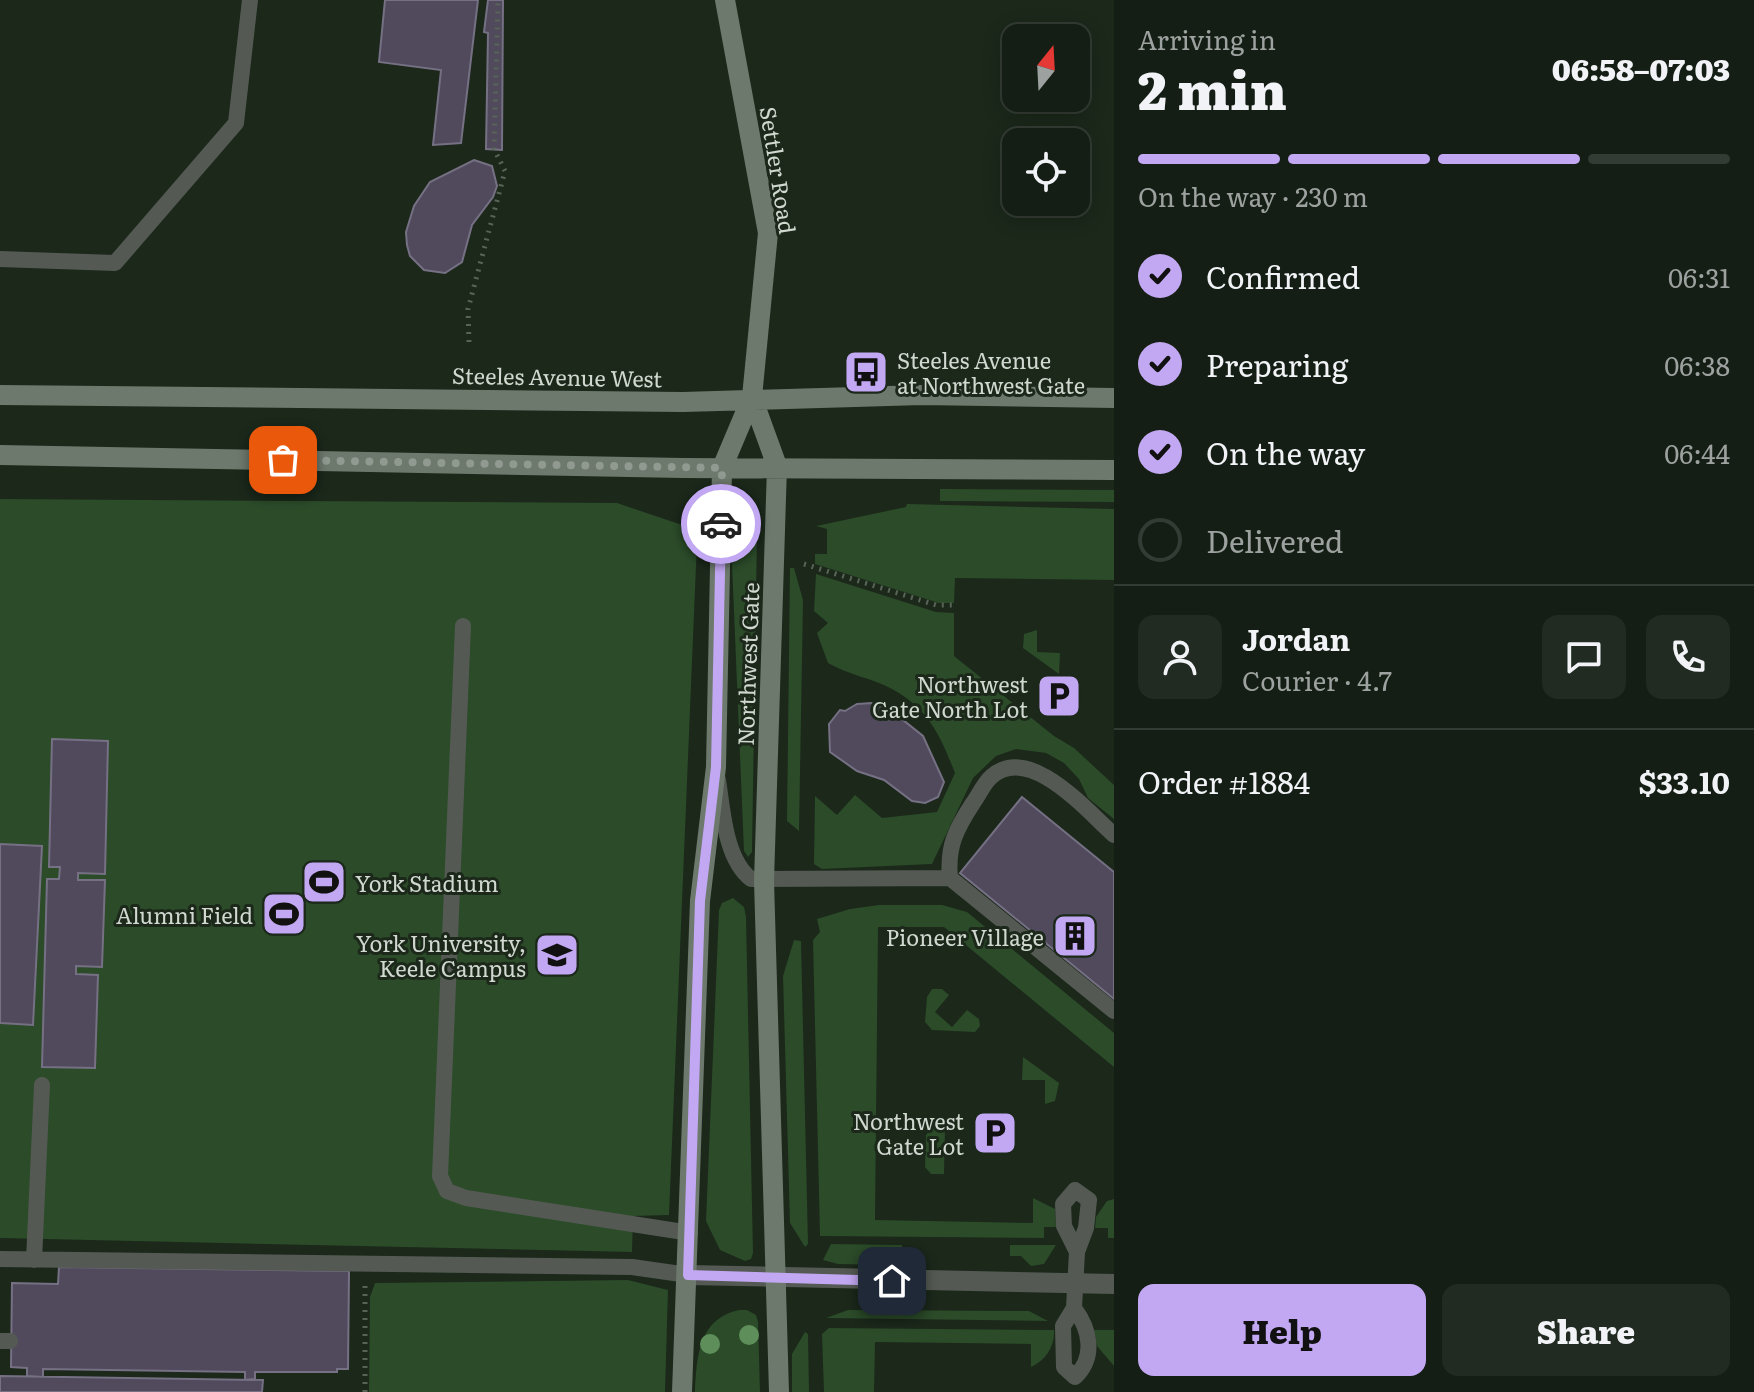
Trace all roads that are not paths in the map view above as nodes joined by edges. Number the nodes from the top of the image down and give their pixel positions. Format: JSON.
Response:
{"nodes":[{"id":1,"x":250,"y":0,"type":"edge"},
{"id":2,"x":725,"y":0,"type":"edge"},
{"id":3,"x":0,"y":259,"type":"edge"},
{"id":4,"x":0,"y":395,"type":"edge"},
{"id":5,"x":752,"y":397,"type":"junction"},
{"id":6,"x":1114,"y":398,"type":"edge"},
{"id":7,"x":0,"y":455,"type":"edge"},
{"id":8,"x":777,"y":466,"type":"junction"},
{"id":9,"x":722,"y":468,"type":"junction"},
{"id":10,"x":1114,"y":470,"type":"edge"},
{"id":11,"x":463,"y":626,"type":"dead end"},
{"id":12,"x":716,"y":767,"type":"junction"},
{"id":13,"x":1114,"y":835,"type":"edge"},
{"id":14,"x":950,"y":878,"type":"junction"},
{"id":15,"x":764,"y":881,"type":"junction"},
{"id":16,"x":1114,"y":1011,"type":"edge"},
{"id":17,"x":42,"y":1085,"type":"dead end"},
{"id":18,"x":690,"y":1233,"type":"junction"},
{"id":19,"x":1077,"y":1252,"type":"dead end"},
{"id":20,"x":0,"y":1259,"type":"edge"},
{"id":21,"x":34,"y":1260,"type":"junction"},
{"id":22,"x":688,"y":1275,"type":"junction"},
{"id":23,"x":777,"y":1279,"type":"junction"},
{"id":24,"x":1074,"y":1283,"type":"junction"},
{"id":25,"x":1114,"y":1284,"type":"edge"},
{"id":26,"x":1074,"y":1308,"type":"dead end"},
{"id":27,"x":682,"y":1392,"type":"edge"},
{"id":28,"x":779,"y":1392,"type":"edge"}],
"edges":[{"from":1,"to":3,"type":"lane"},
{"from":2,"to":5,"type":"street","name":"Settler Road"},
{"from":4,"to":5,"type":"street","name":"Steeles Avenue West"},
{"from":5,"to":6,"type":"street","name":"Steeles Avenue West"},
{"from":5,"to":8,"type":"street","name":"Northwest Gate"},
{"from":5,"to":9,"type":"street","name":"Northwest Gate"},
{"from":7,"to":9,"type":"street"},
{"from":8,"to":9,"type":"street"},
{"from":8,"to":10,"type":"street"},
{"from":8,"to":15,"type":"street","name":"Northwest Gate"},
{"from":9,"to":12,"type":"street","name":"Northwest Gate"},
{"from":11,"to":18,"type":"lane"},
{"from":12,"to":15,"type":"lane","name":"Northwest Gate"},
{"from":12,"to":18,"type":"street","name":"Northwest Gate"},
{"from":13,"to":14,"type":"lane"},
{"from":14,"to":15,"type":"lane"},
{"from":14,"to":16,"type":"lane"},
{"from":15,"to":23,"type":"street","name":"Northwest Gate"},
{"from":17,"to":21,"type":"lane"},
{"from":18,"to":22,"type":"street","name":"Northwest Gate"},
{"from":19,"to":24,"type":"lane"},
{"from":20,"to":21,"type":"lane"},
{"from":21,"to":22,"type":"lane"},
{"from":22,"to":23,"type":"street"},
{"from":22,"to":27,"type":"street","name":"Northwest Gate"},
{"from":23,"to":24,"type":"street"},
{"from":23,"to":28,"type":"street","name":"Northwest Gate"},
{"from":24,"to":25,"type":"street"},
{"from":24,"to":26,"type":"lane"}]}
